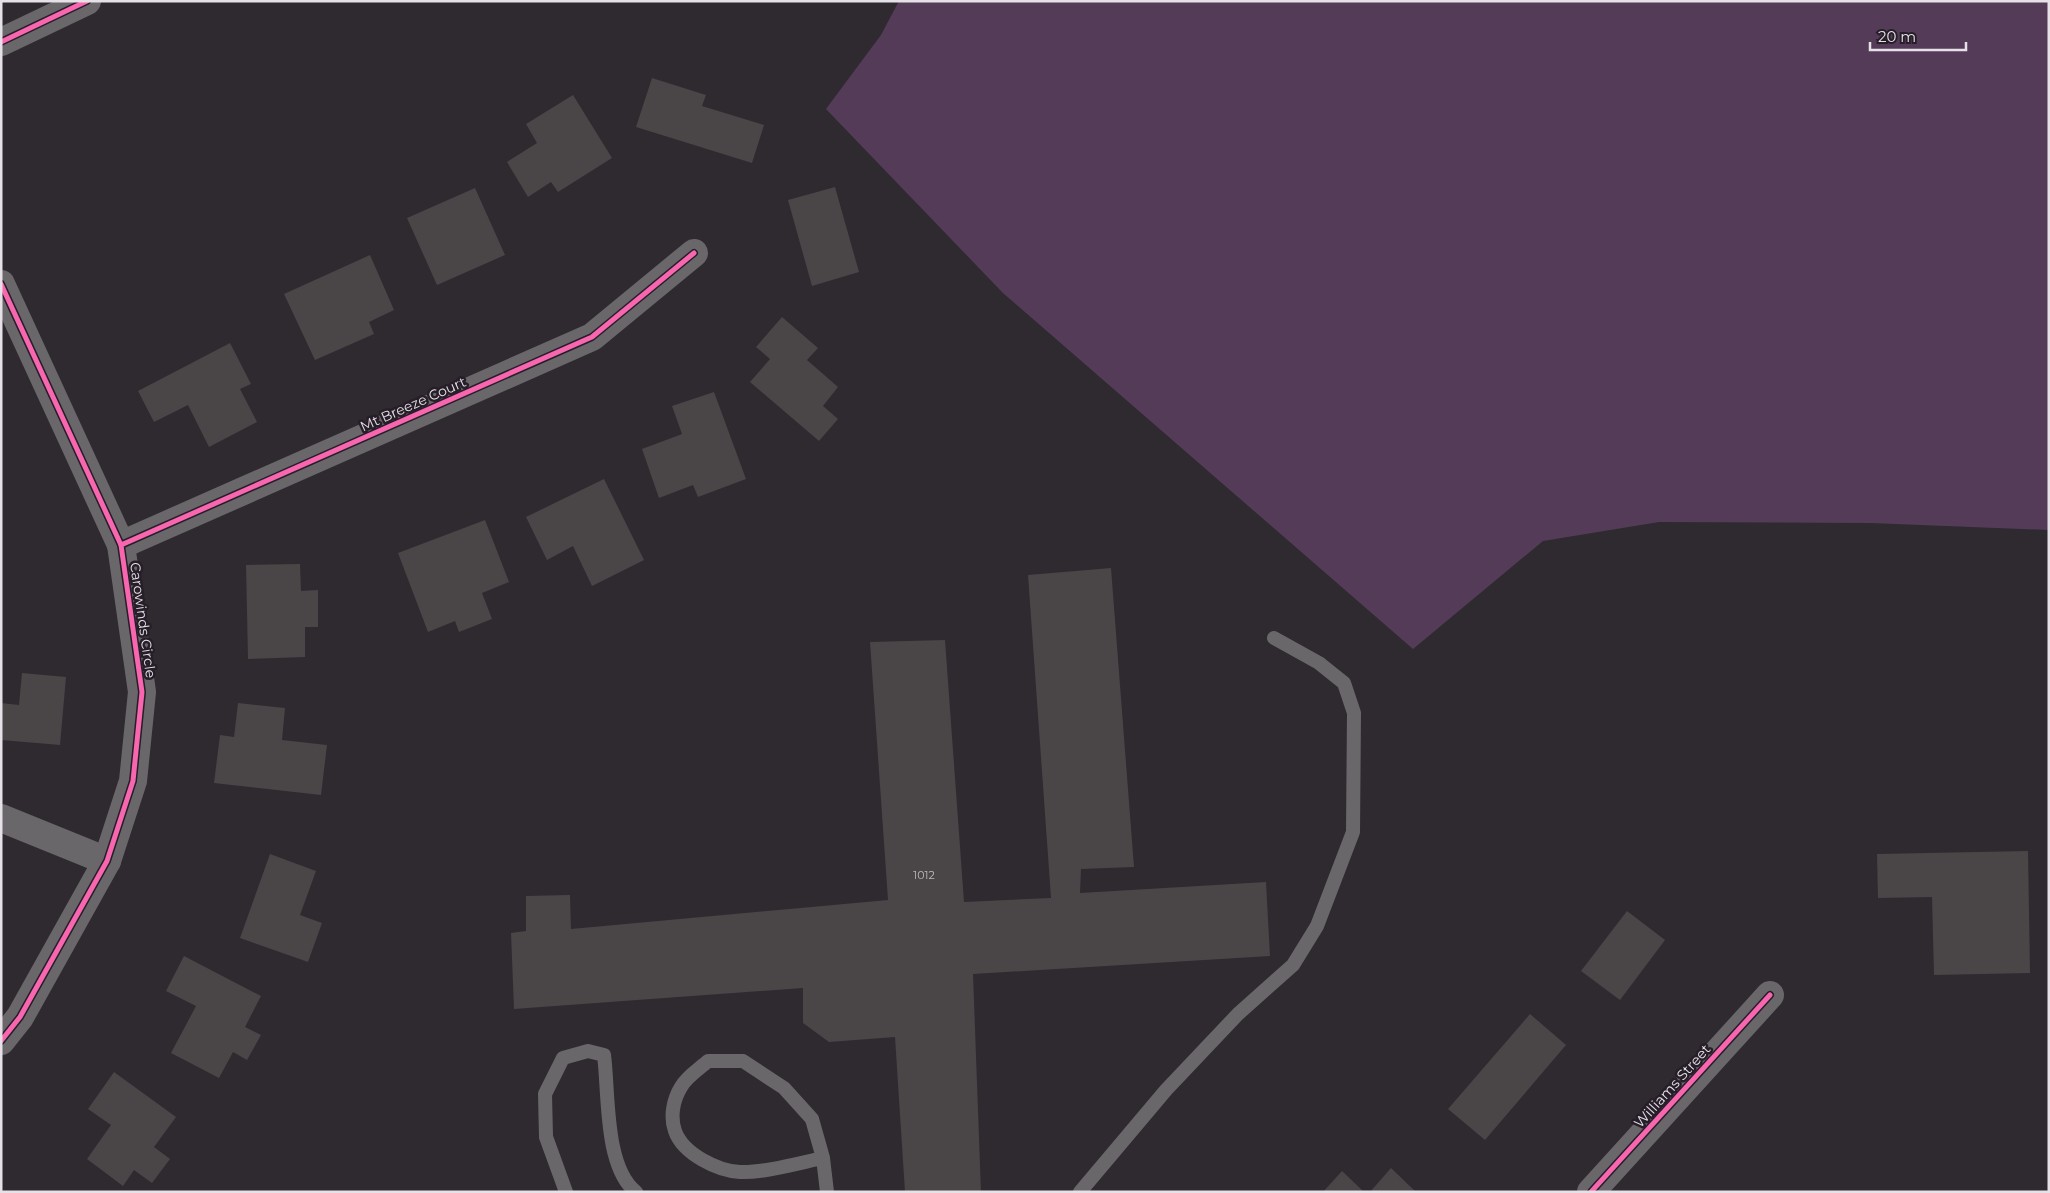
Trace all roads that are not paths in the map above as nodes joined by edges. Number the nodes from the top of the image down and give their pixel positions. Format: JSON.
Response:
{"nodes":[{"id":1,"x":87,"y":1,"type":"edge"},
{"id":2,"x":1,"y":42,"type":"edge"},
{"id":3,"x":694,"y":253,"type":"dead end"},
{"id":4,"x":1,"y":284,"type":"edge"},
{"id":5,"x":121,"y":545,"type":"junction"},
{"id":6,"x":1274,"y":638,"type":"dead end"},
{"id":7,"x":1,"y":818,"type":"edge"},
{"id":8,"x":107,"y":861,"type":"junction"},
{"id":9,"x":1770,"y":995,"type":"dead end"},
{"id":10,"x":1,"y":1041,"type":"edge"},
{"id":11,"x":823,"y":1158,"type":"junction"},
{"id":12,"x":566,"y":1192,"type":"edge"},
{"id":13,"x":636,"y":1192,"type":"edge"},
{"id":14,"x":827,"y":1192,"type":"edge"},
{"id":15,"x":1080,"y":1192,"type":"edge"},
{"id":16,"x":1591,"y":1192,"type":"edge"}],
"edges":[{"from":1,"to":2,"type":"street"},
{"from":3,"to":5,"type":"street","name":"Mt Breeze Court"},
{"from":4,"to":5,"type":"street","name":"Carowinds Circle"},
{"from":5,"to":8,"type":"street","name":"Carowinds Circle"},
{"from":6,"to":15,"type":"lane"},
{"from":7,"to":8,"type":"street"},
{"from":8,"to":10,"type":"street","name":"Carowinds Circle"},
{"from":9,"to":16,"type":"street","name":"Williams Street"},
{"from":11,"to":11,"type":"lane"},
{"from":11,"to":14,"type":"lane"},
{"from":12,"to":13,"type":"lane"}]}
